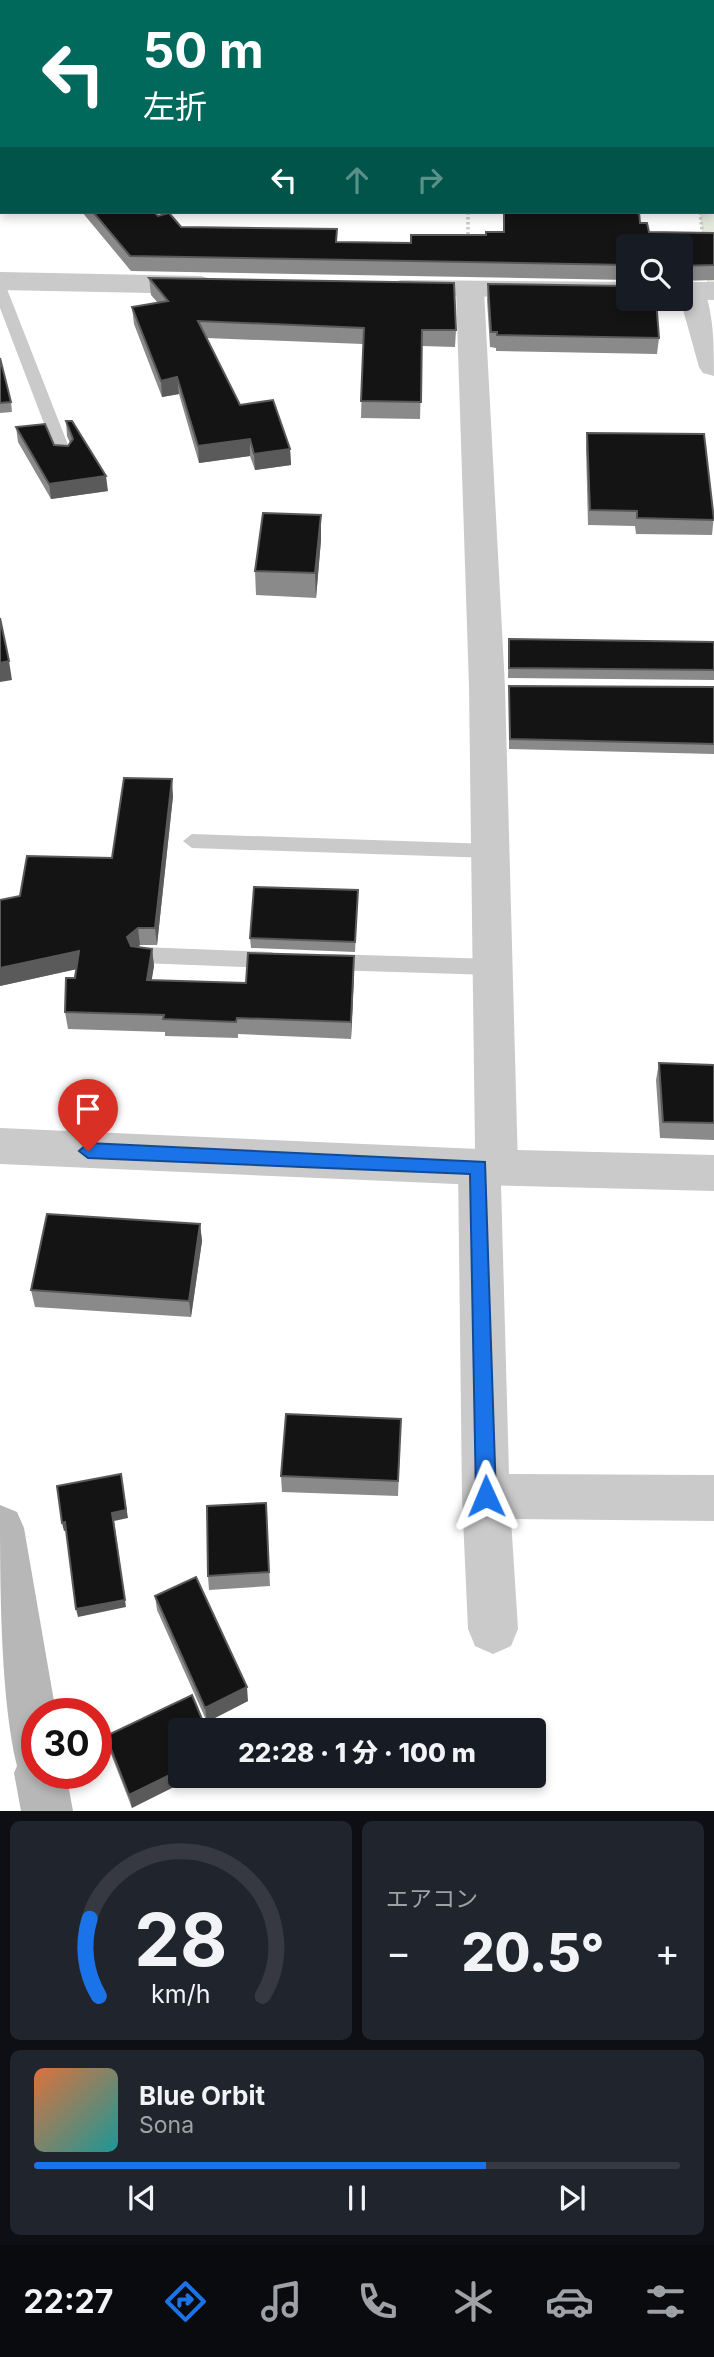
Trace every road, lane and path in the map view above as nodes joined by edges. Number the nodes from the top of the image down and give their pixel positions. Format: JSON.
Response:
{"nodes":[{"id":1,"x":468,"y":214,"type":"edge"},
{"id":2,"x":700,"y":214,"type":"edge"},
{"id":3,"x":0,"y":281,"type":"edge"},
{"id":4,"x":235,"y":286,"type":"edge"},
{"id":5,"x":373,"y":288,"type":"edge"},
{"id":6,"x":0,"y":289,"type":"edge"},
{"id":7,"x":470,"y":290,"type":"junction"},
{"id":8,"x":616,"y":291,"type":"edge"},
{"id":9,"x":699,"y":291,"type":"edge"},
{"id":10,"x":714,"y":367,"type":"edge"},
{"id":11,"x":64,"y":455,"type":"edge"},
{"id":12,"x":192,"y":841,"type":"dead end"},
{"id":13,"x":491,"y":851,"type":"junction"},
{"id":14,"x":141,"y":955,"type":"edge"},
{"id":15,"x":493,"y":967,"type":"junction"},
{"id":16,"x":0,"y":1146,"type":"edge"},
{"id":17,"x":488,"y":1167,"type":"junction"},
{"id":18,"x":714,"y":1173,"type":"edge"},
{"id":19,"x":486,"y":1496,"type":"junction"},
{"id":20,"x":714,"y":1498,"type":"edge"},
{"id":21,"x":0,"y":1528,"type":"edge"},
{"id":22,"x":494,"y":1629,"type":"dead end"},
{"id":23,"x":28,"y":1698,"type":"edge"},
{"id":24,"x":43,"y":1789,"type":"edge"},
{"id":25,"x":47,"y":1811,"type":"edge"}],
"edges":[{"from":1,"to":7,"type":"path"},
{"from":2,"to":9,"type":"path"},
{"from":3,"to":4,"type":"street"},
{"from":5,"to":7,"type":"street"},
{"from":6,"to":11,"type":"lane"},
{"from":7,"to":8,"type":"street"},
{"from":7,"to":13,"type":"street"},
{"from":9,"to":10,"type":"street"},
{"from":12,"to":13,"type":"lane"},
{"from":13,"to":15,"type":"street"},
{"from":14,"to":15,"type":"lane"},
{"from":15,"to":17,"type":"street"},
{"from":16,"to":17,"type":"street"},
{"from":17,"to":18,"type":"street"},
{"from":17,"to":19,"type":"street"},
{"from":19,"to":20,"type":"street"},
{"from":19,"to":22,"type":"street"},
{"from":21,"to":23,"type":"main road"},
{"from":24,"to":25,"type":"main road"}]}
